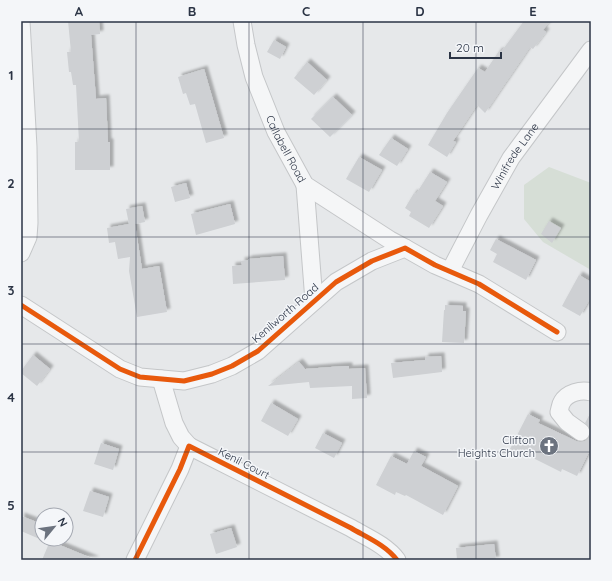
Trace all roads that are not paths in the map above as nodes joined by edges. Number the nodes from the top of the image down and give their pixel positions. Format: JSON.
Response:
{"nodes":[{"id":1,"x":21,"y":21,"type":"edge"},
{"id":2,"x":242,"y":21,"type":"edge"},
{"id":3,"x":591,"y":50,"type":"edge"},
{"id":4,"x":305,"y":185,"type":"junction"},
{"id":5,"x":405,"y":248,"type":"junction"},
{"id":6,"x":21,"y":253,"type":"edge"},
{"id":7,"x":450,"y":271,"type":"junction"},
{"id":8,"x":314,"y":301,"type":"junction"},
{"id":9,"x":21,"y":305,"type":"edge"},
{"id":10,"x":557,"y":332,"type":"dead end"},
{"id":11,"x":160,"y":379,"type":"junction"},
{"id":12,"x":591,"y":392,"type":"edge"},
{"id":13,"x":581,"y":432,"type":"dead end"},
{"id":14,"x":189,"y":446,"type":"junction"},
{"id":15,"x":135,"y":560,"type":"edge"},
{"id":16,"x":397,"y":560,"type":"edge"}],
"edges":[{"from":1,"to":6,"type":"street"},
{"from":2,"to":4,"type":"street","name":"Callabell Road"},
{"from":3,"to":7,"type":"street","name":"Winifrede Lane"},
{"from":4,"to":5,"type":"street","name":"Callabell Road"},
{"from":4,"to":8,"type":"street"},
{"from":5,"to":7,"type":"street"},
{"from":5,"to":8,"type":"street","name":"Kenilworth Road"},
{"from":7,"to":10,"type":"street"},
{"from":8,"to":11,"type":"street","name":"Kenilworth Road"},
{"from":9,"to":11,"type":"street","name":"Kenilworth Road"},
{"from":11,"to":14,"type":"street","name":"Kenil Court"},
{"from":12,"to":13,"type":"street"},
{"from":14,"to":15,"type":"street"},
{"from":14,"to":16,"type":"street","name":"Kenil Court"}]}
